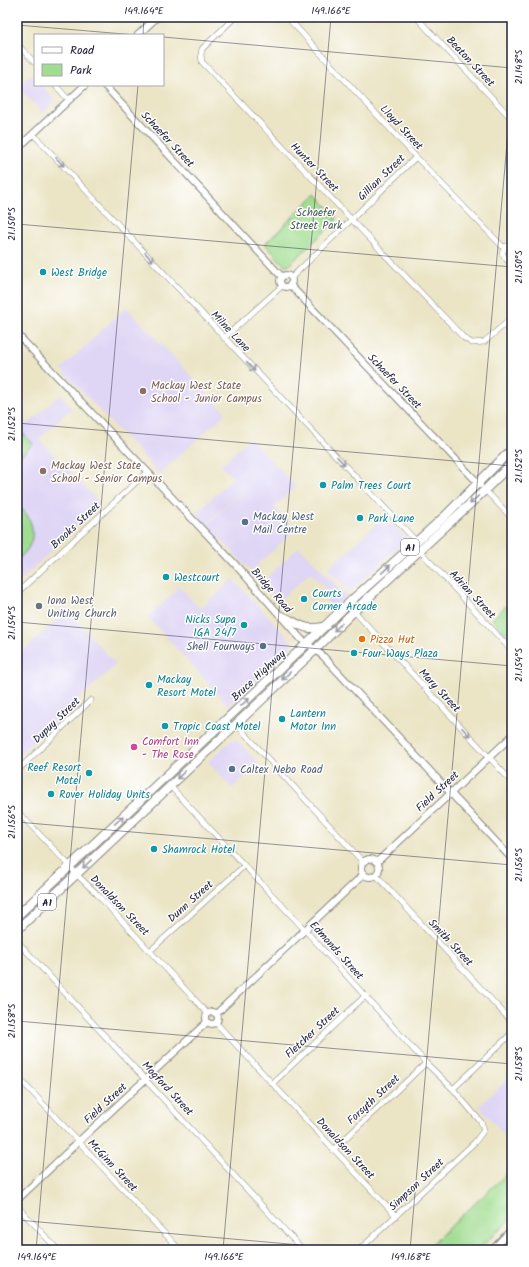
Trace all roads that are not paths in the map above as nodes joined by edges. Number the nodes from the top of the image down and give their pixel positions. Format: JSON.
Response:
{"nodes":[{"id":1,"x":157,"y":17,"type":"edge"},
{"id":2,"x":236,"y":17,"type":"edge"},
{"id":3,"x":287,"y":17,"type":"edge"},
{"id":4,"x":416,"y":17,"type":"edge"},
{"id":5,"x":498,"y":17,"type":"edge"},
{"id":6,"x":512,"y":20,"type":"edge"},
{"id":7,"x":139,"y":34,"type":"edge"},
{"id":8,"x":17,"y":44,"type":"edge"},
{"id":9,"x":34,"y":62,"type":"edge"},
{"id":10,"x":56,"y":86,"type":"edge"},
{"id":11,"x":84,"y":86,"type":"edge"},
{"id":12,"x":105,"y":86,"type":"edge"},
{"id":13,"x":69,"y":100,"type":"junction"},
{"id":14,"x":512,"y":119,"type":"edge"},
{"id":15,"x":33,"y":134,"type":"junction"},
{"id":16,"x":17,"y":149,"type":"edge"},
{"id":17,"x":416,"y":157,"type":"junction"},
{"id":18,"x":352,"y":219,"type":"junction"},
{"id":19,"x":512,"y":245,"type":"edge"},
{"id":20,"x":504,"y":248,"type":"junction"},
{"id":21,"x":512,"y":260,"type":"edge"},
{"id":22,"x":282,"y":277,"type":"junction"},
{"id":23,"x":291,"y":278,"type":"junction"},
{"id":24,"x":282,"y":286,"type":"junction"},
{"id":25,"x":290,"y":286,"type":"junction"},
{"id":26,"x":512,"y":318,"type":"edge"},
{"id":27,"x":17,"y":334,"type":"edge"},
{"id":28,"x":224,"y":338,"type":"junction"},
{"id":29,"x":512,"y":449,"type":"edge"},
{"id":30,"x":512,"y":464,"type":"edge"},
{"id":31,"x":147,"y":472,"type":"junction"},
{"id":32,"x":478,"y":483,"type":"junction"},
{"id":33,"x":485,"y":490,"type":"junction"},
{"id":34,"x":512,"y":518,"type":"edge"},
{"id":35,"x":416,"y":541,"type":"junction"},
{"id":36,"x":420,"y":551,"type":"junction"},
{"id":37,"x":17,"y":592,"type":"edge"},
{"id":38,"x":354,"y":611,"type":"junction"},
{"id":39,"x":282,"y":616,"type":"junction"},
{"id":40,"x":326,"y":626,"type":"junction"},
{"id":41,"x":307,"y":644,"type":"junction"},
{"id":42,"x":315,"y":650,"type":"junction"},
{"id":43,"x":512,"y":651,"type":"edge"},
{"id":44,"x":91,"y":700,"type":"dead end"},
{"id":45,"x":236,"y":724,"type":"junction"},
{"id":46,"x":512,"y":736,"type":"edge"},
{"id":47,"x":489,"y":757,"type":"junction"},
{"id":48,"x":17,"y":771,"type":"edge"},
{"id":49,"x":512,"y":782,"type":"edge"},
{"id":50,"x":170,"y":786,"type":"junction"},
{"id":51,"x":450,"y":794,"type":"junction"},
{"id":52,"x":17,"y":811,"type":"edge"},
{"id":53,"x":512,"y":859,"type":"edge"},
{"id":54,"x":364,"y":862,"type":"junction"},
{"id":55,"x":376,"y":862,"type":"junction"},
{"id":56,"x":70,"y":866,"type":"junction"},
{"id":57,"x":244,"y":866,"type":"junction"},
{"id":58,"x":76,"y":874,"type":"junction"},
{"id":59,"x":364,"y":874,"type":"junction"},
{"id":60,"x":376,"y":875,"type":"junction"},
{"id":61,"x":17,"y":916,"type":"edge"},
{"id":62,"x":17,"y":930,"type":"edge"},
{"id":63,"x":305,"y":930,"type":"junction"},
{"id":64,"x":17,"y":941,"type":"edge"},
{"id":65,"x":150,"y":951,"type":"junction"},
{"id":66,"x":365,"y":996,"type":"junction"},
{"id":67,"x":207,"y":1014,"type":"junction"},
{"id":68,"x":216,"y":1014,"type":"junction"},
{"id":69,"x":207,"y":1022,"type":"junction"},
{"id":70,"x":216,"y":1022,"type":"junction"},
{"id":71,"x":512,"y":1022,"type":"edge"},
{"id":72,"x":512,"y":1033,"type":"edge"},
{"id":73,"x":426,"y":1062,"type":"junction"},
{"id":74,"x":17,"y":1076,"type":"edge"},
{"id":75,"x":146,"y":1079,"type":"junction"},
{"id":76,"x":273,"y":1083,"type":"junction"},
{"id":77,"x":453,"y":1090,"type":"junction"},
{"id":78,"x":484,"y":1130,"type":"joint"},
{"id":79,"x":78,"y":1142,"type":"junction"},
{"id":80,"x":334,"y":1150,"type":"junction"},
{"id":81,"x":17,"y":1200,"type":"edge"},
{"id":82,"x":17,"y":1206,"type":"edge"},
{"id":83,"x":396,"y":1216,"type":"junction"},
{"id":84,"x":512,"y":1228,"type":"edge"},
{"id":85,"x":512,"y":1239,"type":"edge"},
{"id":86,"x":58,"y":1250,"type":"edge"},
{"id":87,"x":180,"y":1250,"type":"edge"},
{"id":88,"x":304,"y":1250,"type":"edge"},
{"id":89,"x":359,"y":1250,"type":"edge"},
{"id":90,"x":492,"y":1250,"type":"edge"},
{"id":91,"x":501,"y":1250,"type":"edge"}],
"edges":[{"from":1,"to":7,"type":"street"},
{"from":2,"to":18,"type":"street","name":"Hunter Street"},
{"from":3,"to":17,"type":"street","name":"Lloyd Street"},
{"from":4,"to":14,"type":"street","name":"Beaton Street"},
{"from":5,"to":6,"type":"street"},
{"from":8,"to":9,"type":"street"},
{"from":10,"to":13,"type":"street"},
{"from":11,"to":13,"type":"street"},
{"from":12,"to":22,"type":"street","name":"Schaefer Street"},
{"from":13,"to":15,"type":"street"},
{"from":15,"to":16,"type":"street"},
{"from":15,"to":28,"type":"street","name":"Milne Lane","one_way":true},
{"from":17,"to":18,"type":"street","name":"Gillian Street"},
{"from":17,"to":20,"type":"street","name":"Lloyd Street"},
{"from":18,"to":23,"type":"street","name":"Gillian Street"},
{"from":18,"to":26,"type":"street","name":"Hunter Street"},
{"from":19,"to":20,"type":"street"},
{"from":20,"to":21,"type":"street","name":"Lloyd Street"},
{"from":22,"to":23,"type":"street"},
{"from":22,"to":24,"type":"street"},
{"from":23,"to":25,"type":"street"},
{"from":24,"to":25,"type":"street"},
{"from":24,"to":28,"type":"street"},
{"from":25,"to":32,"type":"street","name":"Schaefer Street"},
{"from":27,"to":31,"type":"street","name":"Bridge Road"},
{"from":28,"to":35,"type":"street","name":"Milne Lane","one_way":true},
{"from":29,"to":32,"type":"highway","name":"Bruce Highway","number":"A1"},
{"from":30,"to":33,"type":"highway","name":"Bruce Highway","number":"A1"},
{"from":31,"to":37,"type":"street","name":"Brooks Street"},
{"from":31,"to":39,"type":"street","name":"Bridge Road"},
{"from":32,"to":33,"type":"street","name":"Schaefer Street"},
{"from":32,"to":35,"type":"highway","name":"Bruce Highway","number":"A1"},
{"from":33,"to":34,"type":"street"},
{"from":33,"to":36,"type":"highway","name":"Bruce Highway","number":"A1","one_way":true},
{"from":40,"to":35,"type":"highway","name":"Bruce Highway","number":"A1","one_way":true},
{"from":36,"to":38,"type":"highway","name":"Bruce Highway","number":"A1"},
{"from":36,"to":43,"type":"street","name":"Adrian Street"},
{"from":38,"to":42,"type":"highway","name":"Bruce Highway","number":"A1","one_way":true},
{"from":38,"to":47,"type":"street","name":"Mary Street","one_way":true},
{"from":39,"to":40,"type":"highway"},
{"from":39,"to":41,"type":"street","name":"Bridge Road"},
{"from":40,"to":41,"type":"highway","name":"Bruce Highway","number":"A1"},
{"from":41,"to":42,"type":"street","name":"Bridge Road"},
{"from":56,"to":41,"type":"highway","name":"Bruce Highway","number":"A1","one_way":true},
{"from":42,"to":45,"type":"highway","name":"Bruce Highway","number":"A1","one_way":true},
{"from":42,"to":51,"type":"street","name":"Bridge Road"},
{"from":44,"to":48,"type":"street","name":"Dupuy Street"},
{"from":45,"to":50,"type":"highway","name":"Bruce Highway","number":"A1","one_way":true},
{"from":45,"to":54,"type":"street"},
{"from":46,"to":47,"type":"street","name":"Field Street"},
{"from":47,"to":49,"type":"street","name":"Mary Street"},
{"from":47,"to":51,"type":"street","name":"Field Street"},
{"from":50,"to":57,"type":"street","name":"Edmonds Street"},
{"from":50,"to":58,"type":"highway","name":"Bruce Highway","number":"A1","one_way":true},
{"from":51,"to":53,"type":"street","name":"Bridge Road"},
{"from":51,"to":55,"type":"street","name":"Field Street"},
{"from":52,"to":56,"type":"street","name":"Donaldson Street"},
{"from":54,"to":55,"type":"street"},
{"from":54,"to":59,"type":"street"},
{"from":55,"to":60,"type":"street"},
{"from":56,"to":58,"type":"street","name":"Donaldson Street"},
{"from":56,"to":61,"type":"highway","name":"Bruce Highway","number":"A1"},
{"from":57,"to":63,"type":"street","name":"Edmonds Street"},
{"from":57,"to":65,"type":"street","name":"Dunn Street"},
{"from":58,"to":62,"type":"highway","name":"Bruce Highway","number":"A1"},
{"from":58,"to":65,"type":"street","name":"Donaldson Street"},
{"from":59,"to":60,"type":"street"},
{"from":59,"to":63,"type":"street"},
{"from":60,"to":71,"type":"street","name":"Smith Street"},
{"from":63,"to":66,"type":"street","name":"Edmonds Street"},
{"from":63,"to":68,"type":"street"},
{"from":64,"to":75,"type":"street","name":"Mogford Street"},
{"from":65,"to":67,"type":"street","name":"Donaldson Street"},
{"from":66,"to":73,"type":"street","name":"Edmonds Street"},
{"from":66,"to":76,"type":"street","name":"Fletcher Street"},
{"from":67,"to":68,"type":"street"},
{"from":67,"to":69,"type":"street"},
{"from":68,"to":70,"type":"street"},
{"from":69,"to":70,"type":"street"},
{"from":69,"to":75,"type":"street","name":"Field Street"},
{"from":70,"to":76,"type":"street","name":"Donaldson Street"},
{"from":72,"to":77,"type":"street"},
{"from":73,"to":77,"type":"street","name":"Edmonds Street"},
{"from":73,"to":80,"type":"street","name":"Forsyth Street"},
{"from":74,"to":79,"type":"street","name":"McGinn Street"},
{"from":75,"to":79,"type":"street","name":"Field Street"},
{"from":75,"to":88,"type":"street","name":"Mogford Street"},
{"from":76,"to":80,"type":"street","name":"Donaldson Street"},
{"from":77,"to":78,"type":"street","name":"Edmonds Street"},
{"from":78,"to":83,"type":"street","name":"Simpson Street"},
{"from":79,"to":81,"type":"street","name":"Field Street"},
{"from":79,"to":87,"type":"street","name":"McGinn Street"},
{"from":80,"to":83,"type":"street","name":"Donaldson Street"},
{"from":82,"to":86,"type":"street"},
{"from":83,"to":89,"type":"street","name":"Simpson Street"},
{"from":84,"to":90,"type":"street"},
{"from":85,"to":91,"type":"street"}]}
